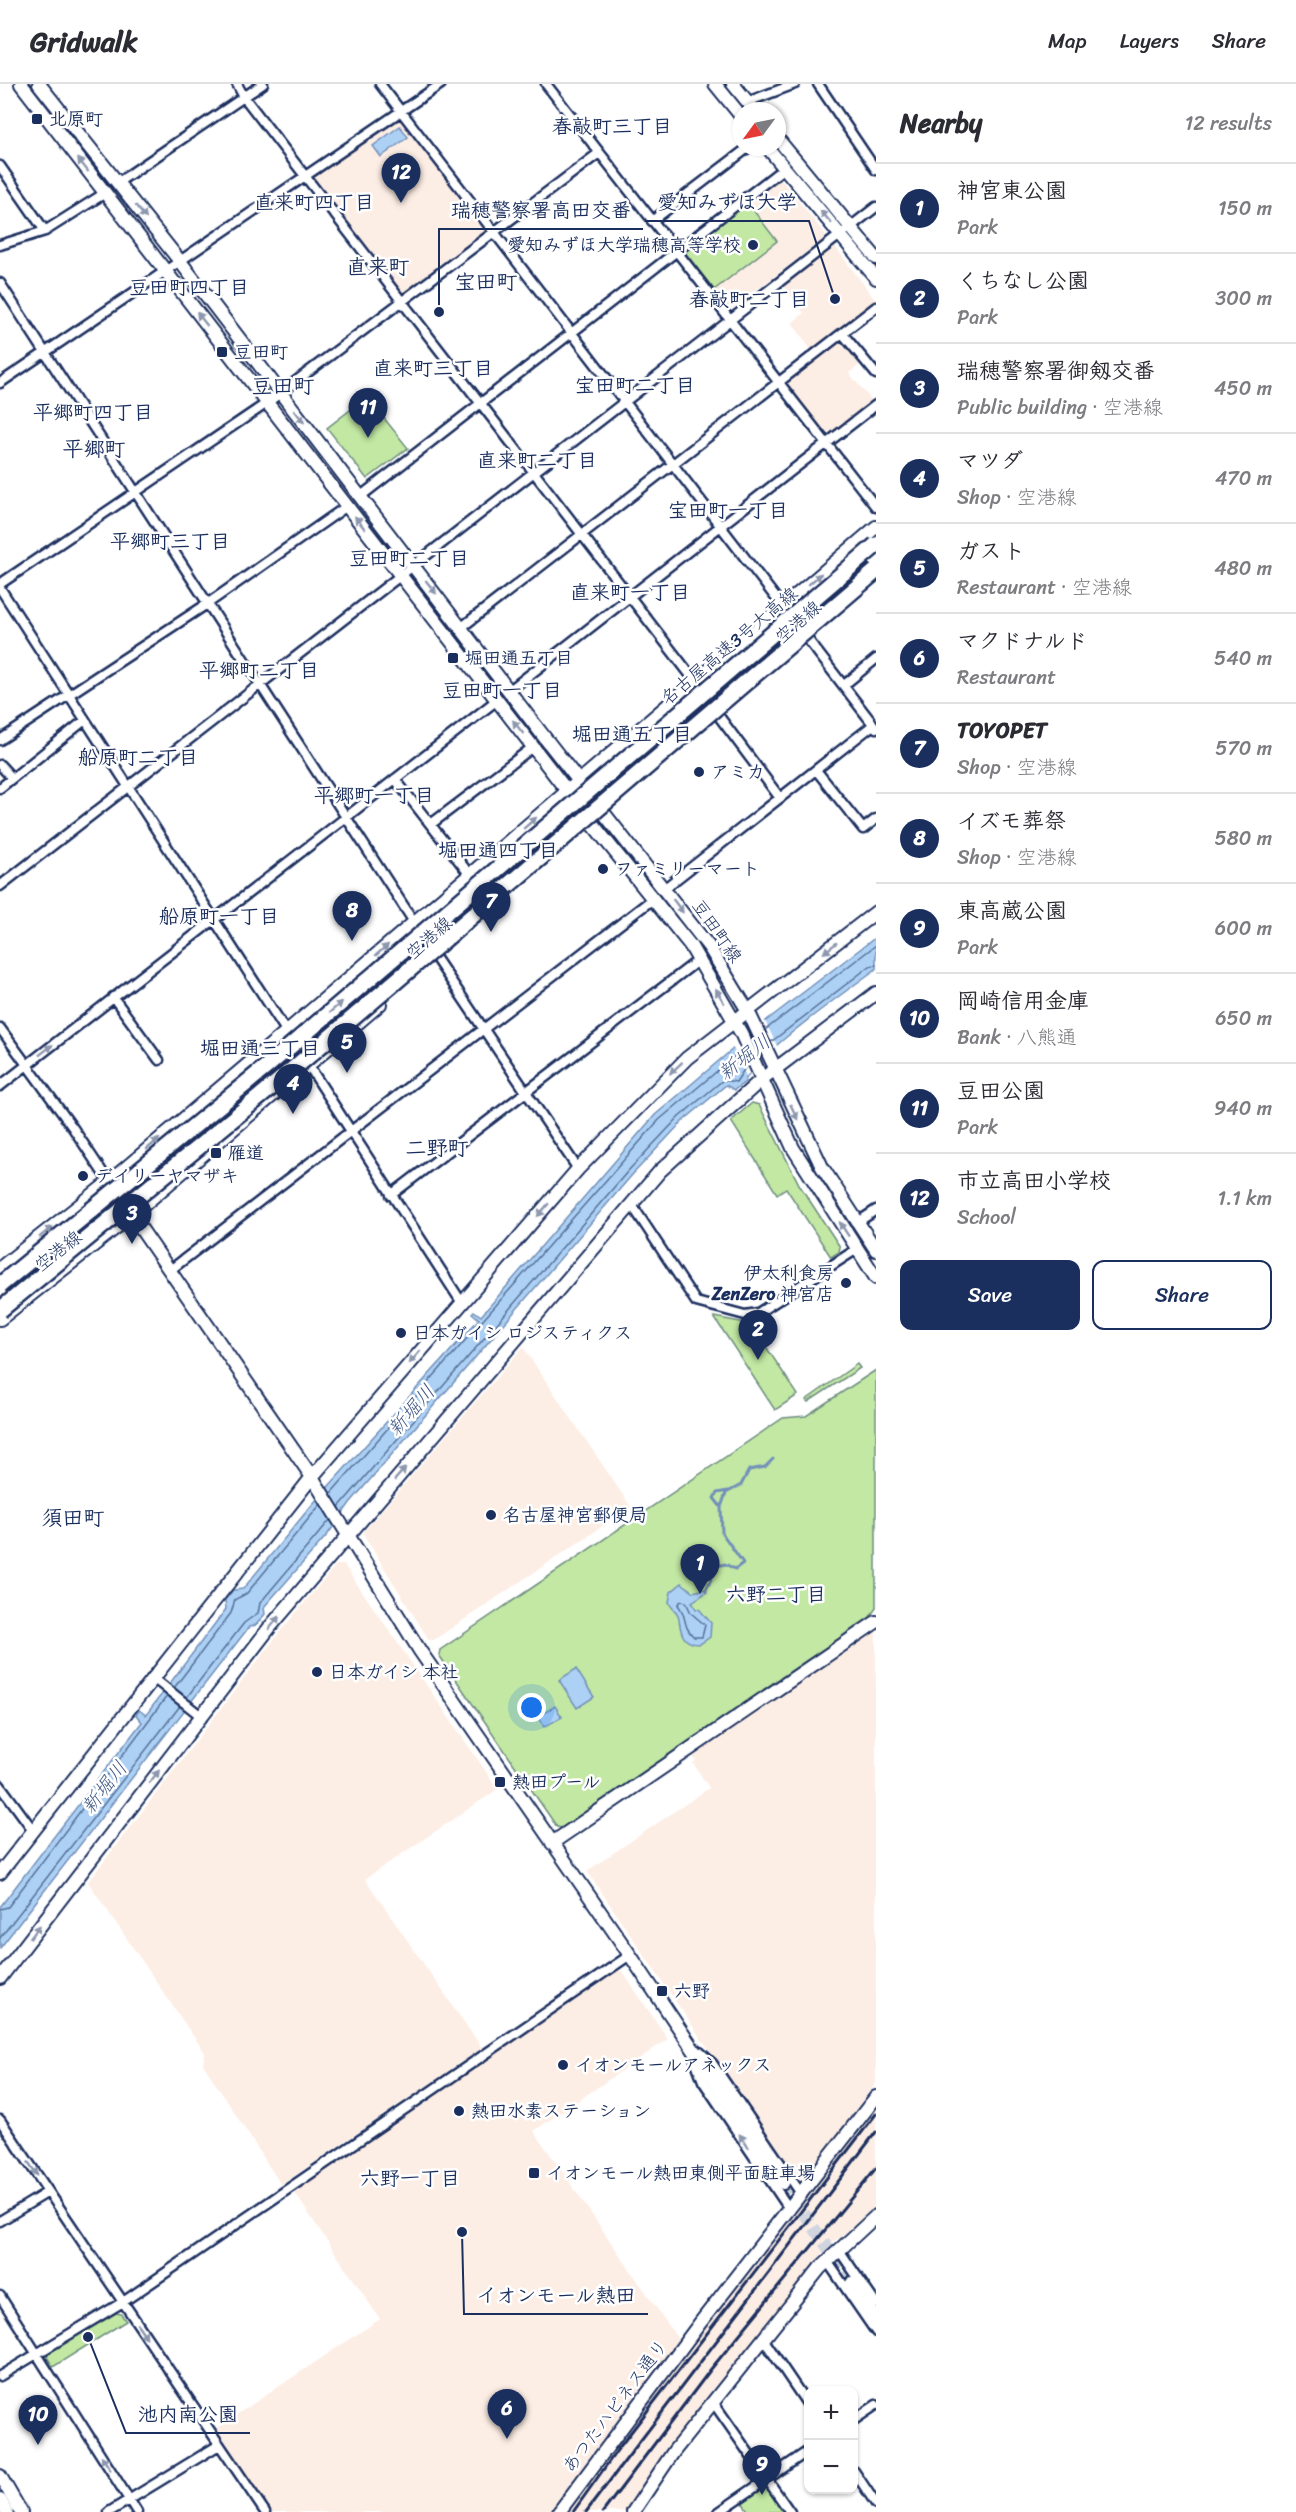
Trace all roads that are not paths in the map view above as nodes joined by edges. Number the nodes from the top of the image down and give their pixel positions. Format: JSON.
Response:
{"nodes":[{"id":1,"x":21,"y":84,"type":"edge"},
{"id":2,"x":39,"y":84,"type":"edge"},
{"id":3,"x":237,"y":84,"type":"edge"},
{"id":4,"x":263,"y":84,"type":"edge"},
{"id":5,"x":380,"y":84,"type":"edge"},
{"id":6,"x":441,"y":84,"type":"edge"},
{"id":7,"x":546,"y":84,"type":"edge"},
{"id":8,"x":715,"y":84,"type":"edge"},
{"id":9,"x":733,"y":84,"type":"edge"},
{"id":10,"x":795,"y":84,"type":"edge"},
{"id":11,"x":818,"y":84,"type":"edge"},
{"id":12,"x":244,"y":97,"type":"junction"},
{"id":13,"x":748,"y":102,"type":"edge"},
{"id":14,"x":759,"y":102,"type":"edge"},
{"id":15,"x":732,"y":105,"type":"edge"},
{"id":16,"x":401,"y":111,"type":"junction"},
{"id":17,"x":786,"y":150,"type":"edge"},
{"id":18,"x":599,"y":153,"type":"junction"},
{"id":19,"x":737,"y":156,"type":"edge"},
{"id":20,"x":774,"y":156,"type":"edge"},
{"id":21,"x":0,"y":166,"type":"edge"},
{"id":22,"x":784,"y":168,"type":"junction"},
{"id":23,"x":876,"y":170,"type":"edge"},
{"id":24,"x":305,"y":176,"type":"junction"},
{"id":25,"x":117,"y":183,"type":"junction"},
{"id":26,"x":105,"y":193,"type":"junction"},
{"id":27,"x":876,"y":207,"type":"edge"},
{"id":28,"x":652,"y":221,"type":"junction"},
{"id":29,"x":845,"y":230,"type":"junction"},
{"id":30,"x":45,"y":231,"type":"junction"},
{"id":31,"x":494,"y":232,"type":"junction"},
{"id":32,"x":0,"y":244,"type":"edge"},
{"id":33,"x":676,"y":252,"type":"junction"},
{"id":34,"x":876,"y":258,"type":"edge"},
{"id":35,"x":179,"y":260,"type":"junction"},
{"id":36,"x":164,"y":270,"type":"junction"},
{"id":37,"x":876,"y":278,"type":"edge"},
{"id":38,"x":0,"y":283,"type":"edge"},
{"id":39,"x":402,"y":302,"type":"junction"},
{"id":40,"x":876,"y":307,"type":"edge"},
{"id":41,"x":729,"y":320,"type":"junction"},
{"id":42,"x":572,"y":332,"type":"junction"},
{"id":43,"x":842,"y":333,"type":"junction"},
{"id":44,"x":44,"y":353,"type":"junction"},
{"id":45,"x":876,"y":374,"type":"edge"},
{"id":46,"x":777,"y":382,"type":"junction"},
{"id":47,"x":0,"y":383,"type":"edge"},
{"id":48,"x":281,"y":393,"type":"junction"},
{"id":49,"x":626,"y":401,"type":"junction"},
{"id":50,"x":267,"y":403,"type":"junction"},
{"id":51,"x":480,"y":404,"type":"junction"},
{"id":52,"x":876,"y":405,"type":"edge"},
{"id":53,"x":825,"y":444,"type":"junction"},
{"id":54,"x":674,"y":463,"type":"junction"},
{"id":55,"x":534,"y":473,"type":"junction"},
{"id":56,"x":135,"y":493,"type":"junction"},
{"id":57,"x":361,"y":496,"type":"junction"},
{"id":58,"x":347,"y":506,"type":"junction"},
{"id":59,"x":876,"y":507,"type":"edge"},
{"id":60,"x":722,"y":526,"type":"junction"},
{"id":61,"x":876,"y":527,"type":"edge"},
{"id":62,"x":582,"y":534,"type":"junction"},
{"id":63,"x":876,"y":545,"type":"edge"},
{"id":64,"x":876,"y":562,"type":"edge"},
{"id":65,"x":415,"y":566,"type":"junction"},
{"id":66,"x":876,"y":571,"type":"edge"},
{"id":67,"x":401,"y":576,"type":"junction"},
{"id":68,"x":876,"y":578,"type":"edge"},
{"id":69,"x":0,"y":586,"type":"edge"},
{"id":70,"x":630,"y":597,"type":"junction"},
{"id":71,"x":207,"y":604,"type":"junction"},
{"id":72,"x":784,"y":606,"type":"junction"},
{"id":73,"x":462,"y":627,"type":"junction"},
{"id":74,"x":807,"y":638,"type":"junction"},
{"id":75,"x":876,"y":659,"type":"edge"},
{"id":76,"x":695,"y":681,"type":"junction"},
{"id":77,"x":260,"y":685,"type":"junction"},
{"id":78,"x":844,"y":685,"type":"junction"},
{"id":79,"x":510,"y":690,"type":"junction"},
{"id":80,"x":69,"y":695,"type":"junction"},
{"id":81,"x":497,"y":700,"type":"junction"},
{"id":82,"x":718,"y":716,"type":"junction"},
{"id":83,"x":85,"y":720,"type":"junction"},
{"id":84,"x":875,"y":726,"type":"edge"},
{"id":85,"x":0,"y":741,"type":"edge"},
{"id":86,"x":533,"y":747,"type":"junction"},
{"id":87,"x":0,"y":765,"type":"edge"},
{"id":88,"x":816,"y":770,"type":"junction"},
{"id":89,"x":12,"y":778,"type":"junction"},
{"id":90,"x":395,"y":779,"type":"junction"},
{"id":91,"x":579,"y":780,"type":"junction"},
{"id":92,"x":129,"y":786,"type":"junction"},
{"id":93,"x":0,"y":788,"type":"edge"},
{"id":94,"x":567,"y":790,"type":"junction"},
{"id":95,"x":780,"y":798,"type":"junction"},
{"id":96,"x":603,"y":811,"type":"junction"},
{"id":97,"x":345,"y":816,"type":"junction"},
{"id":98,"x":876,"y":819,"type":"edge"},
{"id":99,"x":591,"y":822,"type":"junction"},
{"id":100,"x":431,"y":824,"type":"junction"},
{"id":101,"x":470,"y":875,"type":"junction"},
{"id":102,"x":0,"y":886,"type":"edge"},
{"id":103,"x":664,"y":888,"type":"junction"},
{"id":104,"x":654,"y":898,"type":"junction"},
{"id":105,"x":482,"y":900,"type":"dead end"},
{"id":106,"x":876,"y":912,"type":"edge"},
{"id":107,"x":214,"y":918,"type":"junction"},
{"id":108,"x":414,"y":922,"type":"junction"},
{"id":109,"x":435,"y":957,"type":"junction"},
{"id":110,"x":700,"y":959,"type":"junction"},
{"id":111,"x":876,"y":993,"type":"edge"},
{"id":112,"x":113,"y":997,"type":"junction"},
{"id":113,"x":747,"y":1011,"type":"junction"},
{"id":114,"x":735,"y":1021,"type":"junction"},
{"id":115,"x":0,"y":1028,"type":"edge"},
{"id":116,"x":483,"y":1028,"type":"junction"},
{"id":117,"x":286,"y":1032,"type":"junction"},
{"id":118,"x":159,"y":1060,"type":"dead end"},
{"id":119,"x":27,"y":1064,"type":"junction"},
{"id":120,"x":772,"y":1064,"type":"junction"},
{"id":121,"x":266,"y":1067,"type":"junction"},
{"id":122,"x":307,"y":1067,"type":"junction"},
{"id":123,"x":760,"y":1073,"type":"junction"},
{"id":124,"x":0,"y":1086,"type":"edge"},
{"id":125,"x":525,"y":1092,"type":"junction"},
{"id":126,"x":350,"y":1132,"type":"junction"},
{"id":127,"x":578,"y":1169,"type":"junction"},
{"id":128,"x":109,"y":1182,"type":"junction"},
{"id":129,"x":391,"y":1195,"type":"junction"},
{"id":130,"x":632,"y":1205,"type":"junction"},
{"id":131,"x":876,"y":1210,"type":"edge"},
{"id":132,"x":132,"y":1215,"type":"junction"},
{"id":133,"x":858,"y":1222,"type":"junction"},
{"id":134,"x":857,"y":1249,"type":"junction"},
{"id":135,"x":876,"y":1250,"type":"edge"},
{"id":136,"x":0,"y":1268,"type":"edge"},
{"id":137,"x":169,"y":1271,"type":"junction"},
{"id":138,"x":876,"y":1278,"type":"edge"},
{"id":139,"x":0,"y":1285,"type":"edge"},
{"id":140,"x":0,"y":1296,"type":"edge"},
{"id":141,"x":462,"y":1303,"type":"junction"},
{"id":142,"x":0,"y":1310,"type":"edge"},
{"id":143,"x":0,"y":1319,"type":"edge"},
{"id":144,"x":314,"y":1481,"type":"junction"},
{"id":145,"x":345,"y":1531,"type":"junction"},
{"id":146,"x":876,"y":1622,"type":"edge"},
{"id":147,"x":155,"y":1680,"type":"junction"},
{"id":148,"x":197,"y":1713,"type":"junction"},
{"id":149,"x":0,"y":1785,"type":"edge"},
{"id":150,"x":33,"y":1830,"type":"junction"},
{"id":151,"x":552,"y":1843,"type":"junction"},
{"id":152,"x":0,"y":1873,"type":"edge"},
{"id":153,"x":630,"y":1955,"type":"junction"},
{"id":154,"x":0,"y":1978,"type":"edge"},
{"id":155,"x":688,"y":2042,"type":"junction"},
{"id":156,"x":876,"y":2097,"type":"edge"},
{"id":157,"x":0,"y":2120,"type":"edge"},
{"id":158,"x":783,"y":2183,"type":"tunnel mouth"},
{"id":159,"x":48,"y":2192,"type":"junction"},
{"id":160,"x":802,"y":2195,"type":"junction"},
{"id":161,"x":789,"y":2207,"type":"junction"},
{"id":162,"x":876,"y":2216,"type":"edge"},
{"id":163,"x":0,"y":2221,"type":"edge"},
{"id":164,"x":839,"y":2250,"type":"junction"},
{"id":165,"x":827,"y":2261,"type":"junction"},
{"id":166,"x":852,"y":2283,"type":"tunnel mouth"},
{"id":167,"x":0,"y":2296,"type":"edge"},
{"id":168,"x":123,"y":2302,"type":"junction"},
{"id":169,"x":876,"y":2304,"type":"edge"},
{"id":170,"x":876,"y":2319,"type":"edge"},
{"id":171,"x":876,"y":2332,"type":"edge"},
{"id":172,"x":764,"y":2340,"type":"junction"},
{"id":173,"x":37,"y":2354,"type":"junction"},
{"id":174,"x":0,"y":2376,"type":"edge"},
{"id":175,"x":804,"y":2399,"type":"edge"},
{"id":176,"x":712,"y":2402,"type":"junction"},
{"id":177,"x":876,"y":2405,"type":"edge"},
{"id":178,"x":858,"y":2417,"type":"edge"},
{"id":179,"x":219,"y":2445,"type":"junction"},
{"id":180,"x":804,"y":2454,"type":"edge"},
{"id":181,"x":0,"y":2476,"type":"edge"},
{"id":182,"x":858,"y":2477,"type":"edge"},
{"id":183,"x":767,"y":2479,"type":"junction"},
{"id":184,"x":0,"y":2500,"type":"edge"},
{"id":185,"x":129,"y":2500,"type":"junction"},
{"id":186,"x":876,"y":2504,"type":"edge"},
{"id":187,"x":7,"y":2512,"type":"edge"},
{"id":188,"x":21,"y":2512,"type":"edge"},
{"id":189,"x":109,"y":2512,"type":"edge"},
{"id":190,"x":137,"y":2512,"type":"edge"},
{"id":191,"x":265,"y":2512,"type":"edge"},
{"id":192,"x":559,"y":2512,"type":"edge"},
{"id":193,"x":633,"y":2512,"type":"edge"},
{"id":194,"x":719,"y":2512,"type":"edge"},
{"id":195,"x":790,"y":2512,"type":"edge"}],
"edges":[{"from":26,"to":1,"type":"street","name":"豆田町線","one_way":true},
{"from":2,"to":25,"type":"street","name":"豆田町線"},
{"from":3,"to":12,"type":"street"},
{"from":4,"to":12,"type":"street"},
{"from":5,"to":16,"type":"street"},
{"from":6,"to":16,"type":"street"},
{"from":7,"to":18,"type":"street"},
{"from":8,"to":15,"type":"street"},
{"from":9,"to":13,"type":"street"},
{"from":10,"to":14,"type":"street"},
{"from":11,"to":23,"type":"street"},
{"from":12,"to":24,"type":"street"},
{"from":12,"to":25,"type":"street"},
{"from":16,"to":24,"type":"street"},
{"from":16,"to":31,"type":"street"},
{"from":17,"to":29,"type":"street"},
{"from":18,"to":28,"type":"street"},
{"from":18,"to":31,"type":"street"},
{"from":19,"to":28,"type":"street"},
{"from":20,"to":22,"type":"street"},
{"from":21,"to":30,"type":"street"},
{"from":29,"to":22,"type":"street","one_way":true},
{"from":22,"to":33,"type":"street"},
{"from":24,"to":35,"type":"street"},
{"from":24,"to":39,"type":"street"},
{"from":25,"to":35,"type":"street","name":"豆田町線","one_way":true},
{"from":26,"to":30,"type":"street"},
{"from":26,"to":36,"type":"street","name":"豆田町線"},
{"from":27,"to":29,"type":"street"},
{"from":28,"to":33,"type":"street"},
{"from":29,"to":34,"type":"street"},
{"from":29,"to":37,"type":"street"},
{"from":29,"to":41,"type":"street"},
{"from":30,"to":32,"type":"street"},
{"from":31,"to":39,"type":"street"},
{"from":31,"to":42,"type":"street"},
{"from":33,"to":41,"type":"street"},
{"from":33,"to":42,"type":"street"},
{"from":35,"to":36,"type":"street"},
{"from":35,"to":48,"type":"street","name":"豆田町線"},
{"from":36,"to":44,"type":"street"},
{"from":50,"to":36,"type":"street","name":"豆田町線","one_way":true},
{"from":38,"to":44,"type":"street"},
{"from":39,"to":48,"type":"street"},
{"from":39,"to":51,"type":"street"},
{"from":40,"to":43,"type":"street"},
{"from":41,"to":46,"type":"street"},
{"from":41,"to":49,"type":"street"},
{"from":42,"to":49,"type":"street"},
{"from":42,"to":51,"type":"street"},
{"from":43,"to":45,"type":"street"},
{"from":43,"to":46,"type":"street"},
{"from":44,"to":47,"type":"street"},
{"from":44,"to":56,"type":"street"},
{"from":46,"to":53,"type":"street"},
{"from":46,"to":54,"type":"street"},
{"from":48,"to":50,"type":"street"},
{"from":48,"to":57,"type":"street","name":"豆田町線","one_way":true},
{"from":49,"to":54,"type":"street"},
{"from":49,"to":55,"type":"street"},
{"from":50,"to":56,"type":"street"},
{"from":50,"to":58,"type":"street","name":"豆田町線"},
{"from":51,"to":55,"type":"street"},
{"from":51,"to":57,"type":"street"},
{"from":52,"to":53,"type":"street"},
{"from":53,"to":59,"type":"street"},
{"from":53,"to":60,"type":"street"},
{"from":54,"to":60,"type":"street"},
{"from":54,"to":62,"type":"street"},
{"from":55,"to":62,"type":"street"},
{"from":55,"to":65,"type":"street"},
{"from":56,"to":69,"type":"street"},
{"from":56,"to":71,"type":"street"},
{"from":57,"to":65,"type":"street","name":"豆田町線"},
{"from":67,"to":58,"type":"street","name":"豆田町線","one_way":true},
{"from":58,"to":71,"type":"street"},
{"from":60,"to":70,"type":"street"},
{"from":60,"to":72,"type":"street"},
{"from":72,"to":61,"type":"street","name":"空港線","one_way":true},
{"from":62,"to":70,"type":"street"},
{"from":62,"to":73,"type":"street"},
{"from":121,"to":63,"type":"highway","name":"名古屋高速3号大高線","one_way":true,"bridge":true},
{"from":64,"to":105,"type":"highway"},
{"from":65,"to":67,"type":"street"},
{"from":65,"to":73,"type":"street","name":"豆田町線","one_way":true},
{"from":66,"to":142,"type":"highway","bridge":true},
{"from":67,"to":77,"type":"street"},
{"from":67,"to":81,"type":"street","name":"豆田町線"},
{"from":68,"to":74,"type":"street","name":"空港線"},
{"from":69,"to":80,"type":"street"},
{"from":70,"to":76,"type":"street"},
{"from":70,"to":79,"type":"street"},
{"from":71,"to":77,"type":"street"},
{"from":71,"to":80,"type":"street"},
{"from":72,"to":74,"type":"street"},
{"from":72,"to":76,"type":"street","name":"空港線"},
{"from":73,"to":79,"type":"street","name":"豆田町線"},
{"from":74,"to":78,"type":"street"},
{"from":74,"to":82,"type":"street","name":"空港線"},
{"from":75,"to":78,"type":"street"},
{"from":76,"to":91,"type":"street","name":"空港線"},
{"from":77,"to":92,"type":"street"},
{"from":77,"to":97,"type":"street"},
{"from":78,"to":84,"type":"street"},
{"from":79,"to":91,"type":"street","name":"豆田町線"},
{"from":80,"to":83,"type":"street"},
{"from":80,"to":85,"type":"street"},
{"from":86,"to":81,"type":"street","name":"豆田町線","one_way":true},
{"from":81,"to":90,"type":"street"},
{"from":82,"to":95,"type":"street"},
{"from":82,"to":96,"type":"street","name":"空港線"},
{"from":83,"to":89,"type":"street"},
{"from":83,"to":92,"type":"street"},
{"from":84,"to":88,"type":"street"},
{"from":86,"to":94,"type":"street","name":"豆田町線"},
{"from":86,"to":100,"type":"street"},
{"from":87,"to":89,"type":"street"},
{"from":88,"to":95,"type":"street"},
{"from":88,"to":98,"type":"street"},
{"from":89,"to":93,"type":"street"},
{"from":90,"to":97,"type":"street"},
{"from":90,"to":100,"type":"street"},
{"from":91,"to":94,"type":"street","name":"空港線"},
{"from":91,"to":96,"type":"street","name":"豆田町線"},
{"from":92,"to":102,"type":"street"},
{"from":92,"to":107,"type":"street"},
{"from":94,"to":99,"type":"street","name":"豆田町線"},
{"from":101,"to":94,"type":"street","name":"空港線","one_way":true},
{"from":95,"to":103,"type":"street"},
{"from":96,"to":99,"type":"street","name":"空港線"},
{"from":96,"to":103,"type":"street","name":"豆田町線"},
{"from":97,"to":107,"type":"street"},
{"from":97,"to":108,"type":"street"},
{"from":99,"to":104,"type":"street","name":"豆田町線"},
{"from":99,"to":109,"type":"street","name":"空港線"},
{"from":100,"to":101,"type":"street"},
{"from":101,"to":108,"type":"street","name":"空港線"},
{"from":103,"to":113,"type":"street","name":"豆田町線","one_way":true},
{"from":104,"to":110,"type":"street","name":"豆田町線"},
{"from":104,"to":116,"type":"street"},
{"from":106,"to":113,"type":"street","one_way":true},
{"from":107,"to":112,"type":"street"},
{"from":107,"to":117,"type":"street"},
{"from":117,"to":108,"type":"street","name":"空港線","one_way":true},
{"from":109,"to":116,"type":"street"},
{"from":109,"to":122,"type":"street","name":"空港線"},
{"from":114,"to":110,"type":"street","name":"豆田町線","one_way":true},
{"from":110,"to":125,"type":"street"},
{"from":111,"to":120,"type":"street"},
{"from":112,"to":118,"type":"street"},
{"from":119,"to":112,"type":"street","one_way":true},
{"from":113,"to":114,"type":"street"},
{"from":113,"to":120,"type":"street","name":"豆田町線"},
{"from":114,"to":123,"type":"street","name":"豆田町線"},
{"from":114,"to":127,"type":"street","one_way":true},
{"from":115,"to":119,"type":"street"},
{"from":116,"to":125,"type":"street"},
{"from":116,"to":126,"type":"street"},
{"from":117,"to":122,"type":"street"},
{"from":128,"to":117,"type":"street","name":"空港線","one_way":true},
{"from":119,"to":124,"type":"street"},
{"from":119,"to":128,"type":"street"},
{"from":120,"to":123,"type":"street"},
{"from":120,"to":133,"type":"street","one_way":true},
{"from":121,"to":139,"type":"highway","name":"名古屋高速3号大高線","bridge":true},
{"from":121,"to":140,"type":"highway","bridge":true},
{"from":122,"to":126,"type":"street"},
{"from":122,"to":132,"type":"street","name":"空港線"},
{"from":123,"to":130,"type":"street"},
{"from":134,"to":123,"type":"street","one_way":true},
{"from":125,"to":127,"type":"street"},
{"from":125,"to":129,"type":"street"},
{"from":126,"to":129,"type":"street"},
{"from":126,"to":137,"type":"street"},
{"from":127,"to":141,"type":"street","one_way":true},
{"from":128,"to":132,"type":"street"},
{"from":136,"to":128,"type":"street","name":"空港線","one_way":true},
{"from":129,"to":141,"type":"street"},
{"from":130,"to":134,"type":"street"},
{"from":145,"to":130,"type":"street","one_way":true},
{"from":131,"to":133,"type":"street"},
{"from":132,"to":137,"type":"street"},
{"from":132,"to":143,"type":"street","name":"空港線"},
{"from":133,"to":135,"type":"street"},
{"from":134,"to":138,"type":"street"},
{"from":137,"to":144,"type":"street"},
{"from":141,"to":144,"type":"street","one_way":true},
{"from":144,"to":145,"type":"street"},
{"from":144,"to":147,"type":"street"},
{"from":148,"to":145,"type":"street","one_way":true},
{"from":145,"to":151,"type":"street"},
{"from":146,"to":151,"type":"street"},
{"from":147,"to":148,"type":"street"},
{"from":147,"to":150,"type":"street"},
{"from":154,"to":148,"type":"street","one_way":true},
{"from":149,"to":150,"type":"street"},
{"from":150,"to":152,"type":"street"},
{"from":151,"to":153,"type":"street"},
{"from":153,"to":155,"type":"street"},
{"from":153,"to":168,"type":"street"},
{"from":155,"to":158,"type":"street"},
{"from":155,"to":160,"type":"street"},
{"from":161,"to":155,"type":"street","one_way":true},
{"from":156,"to":160,"type":"street","name":"あつたハピネス通り"},
{"from":157,"to":159,"type":"street","one_way":true},
{"from":159,"to":163,"type":"street"},
{"from":159,"to":168,"type":"street"},
{"from":160,"to":161,"type":"street","name":"あつたハピネス通り"},
{"from":161,"to":192,"type":"street","name":"あつたハピネス通り"},
{"from":162,"to":164,"type":"street"},
{"from":164,"to":165,"type":"street"},
{"from":164,"to":169,"type":"street"},
{"from":165,"to":171,"type":"street"},
{"from":165,"to":172,"type":"street"},
{"from":166,"to":170,"type":"street"},
{"from":167,"to":173,"type":"street"},
{"from":168,"to":173,"type":"street"},
{"from":168,"to":179,"type":"street","one_way":true},
{"from":172,"to":175,"type":"street"},
{"from":172,"to":176,"type":"street"},
{"from":173,"to":174,"type":"street"},
{"from":185,"to":173,"type":"street","one_way":true},
{"from":176,"to":183,"type":"street"},
{"from":176,"to":193,"type":"street"},
{"from":177,"to":178,"type":"street"},
{"from":179,"to":185,"type":"street"},
{"from":179,"to":191,"type":"street"},
{"from":180,"to":183,"type":"street"},
{"from":181,"to":188,"type":"street"},
{"from":182,"to":186,"type":"street"},
{"from":183,"to":194,"type":"street"},
{"from":183,"to":195,"type":"street"},
{"from":184,"to":187,"type":"street"},
{"from":185,"to":189,"type":"street"},
{"from":185,"to":190,"type":"street"}]}
